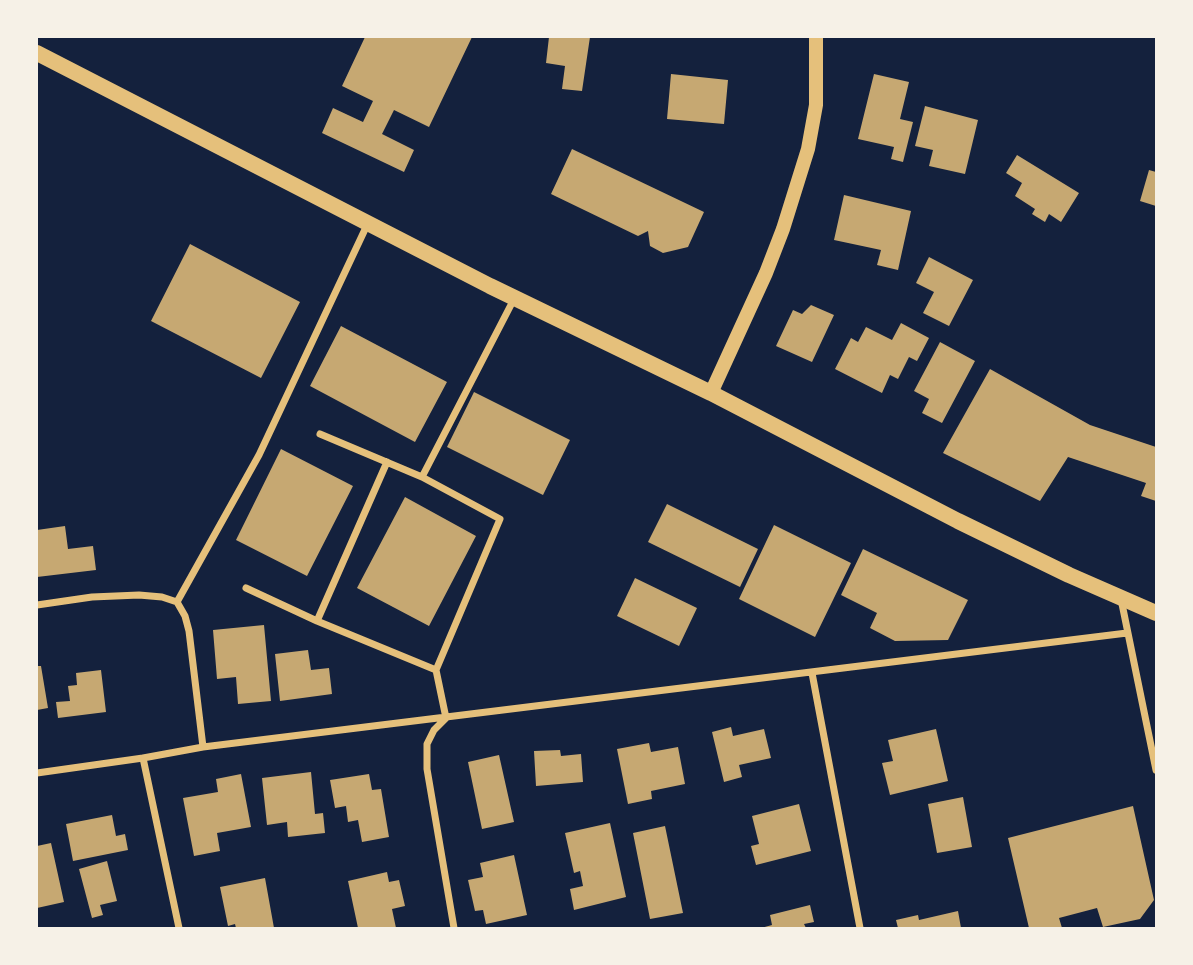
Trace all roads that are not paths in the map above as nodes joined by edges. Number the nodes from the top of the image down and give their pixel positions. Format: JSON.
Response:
{"nodes":[{"id":1,"x":816,"y":37,"type":"edge"},
{"id":2,"x":37,"y":53,"type":"edge"},
{"id":3,"x":369,"y":222,"type":"junction"},
{"id":4,"x":515,"y":298,"type":"junction"},
{"id":5,"x":711,"y":393,"type":"junction"},
{"id":6,"x":320,"y":434,"type":"dead end"},
{"id":7,"x":387,"y":462,"type":"junction"},
{"id":8,"x":422,"y":477,"type":"junction"},
{"id":9,"x":246,"y":588,"type":"dead end"},
{"id":10,"x":1121,"y":598,"type":"junction"},
{"id":11,"x":177,"y":602,"type":"junction"},
{"id":12,"x":37,"y":605,"type":"edge"},
{"id":13,"x":1156,"y":613,"type":"edge"},
{"id":14,"x":317,"y":621,"type":"junction"},
{"id":15,"x":1127,"y":633,"type":"junction"},
{"id":16,"x":436,"y":670,"type":"junction"},
{"id":17,"x":812,"y":673,"type":"junction"},
{"id":18,"x":446,"y":718,"type":"junction"},
{"id":19,"x":203,"y":747,"type":"junction"},
{"id":20,"x":143,"y":758,"type":"junction"},
{"id":21,"x":1156,"y":770,"type":"edge"},
{"id":22,"x":37,"y":773,"type":"edge"},
{"id":23,"x":179,"y":928,"type":"edge"},
{"id":24,"x":454,"y":928,"type":"edge"},
{"id":25,"x":860,"y":928,"type":"edge"}],
"edges":[{"from":1,"to":5,"type":"main road"},
{"from":2,"to":3,"type":"main road"},
{"from":3,"to":4,"type":"main road"},
{"from":3,"to":11,"type":"street"},
{"from":4,"to":5,"type":"main road"},
{"from":4,"to":8,"type":"street"},
{"from":5,"to":10,"type":"main road"},
{"from":6,"to":7,"type":"street"},
{"from":7,"to":8,"type":"street"},
{"from":7,"to":14,"type":"street"},
{"from":8,"to":16,"type":"street"},
{"from":9,"to":14,"type":"street"},
{"from":10,"to":13,"type":"main road"},
{"from":10,"to":15,"type":"street"},
{"from":11,"to":12,"type":"street"},
{"from":11,"to":19,"type":"street"},
{"from":14,"to":16,"type":"street"},
{"from":15,"to":17,"type":"street"},
{"from":15,"to":21,"type":"street"},
{"from":16,"to":18,"type":"street"},
{"from":17,"to":18,"type":"street"},
{"from":17,"to":25,"type":"street"},
{"from":18,"to":19,"type":"street"},
{"from":18,"to":24,"type":"street"},
{"from":19,"to":20,"type":"street"},
{"from":20,"to":22,"type":"street"},
{"from":20,"to":23,"type":"street"}]}
